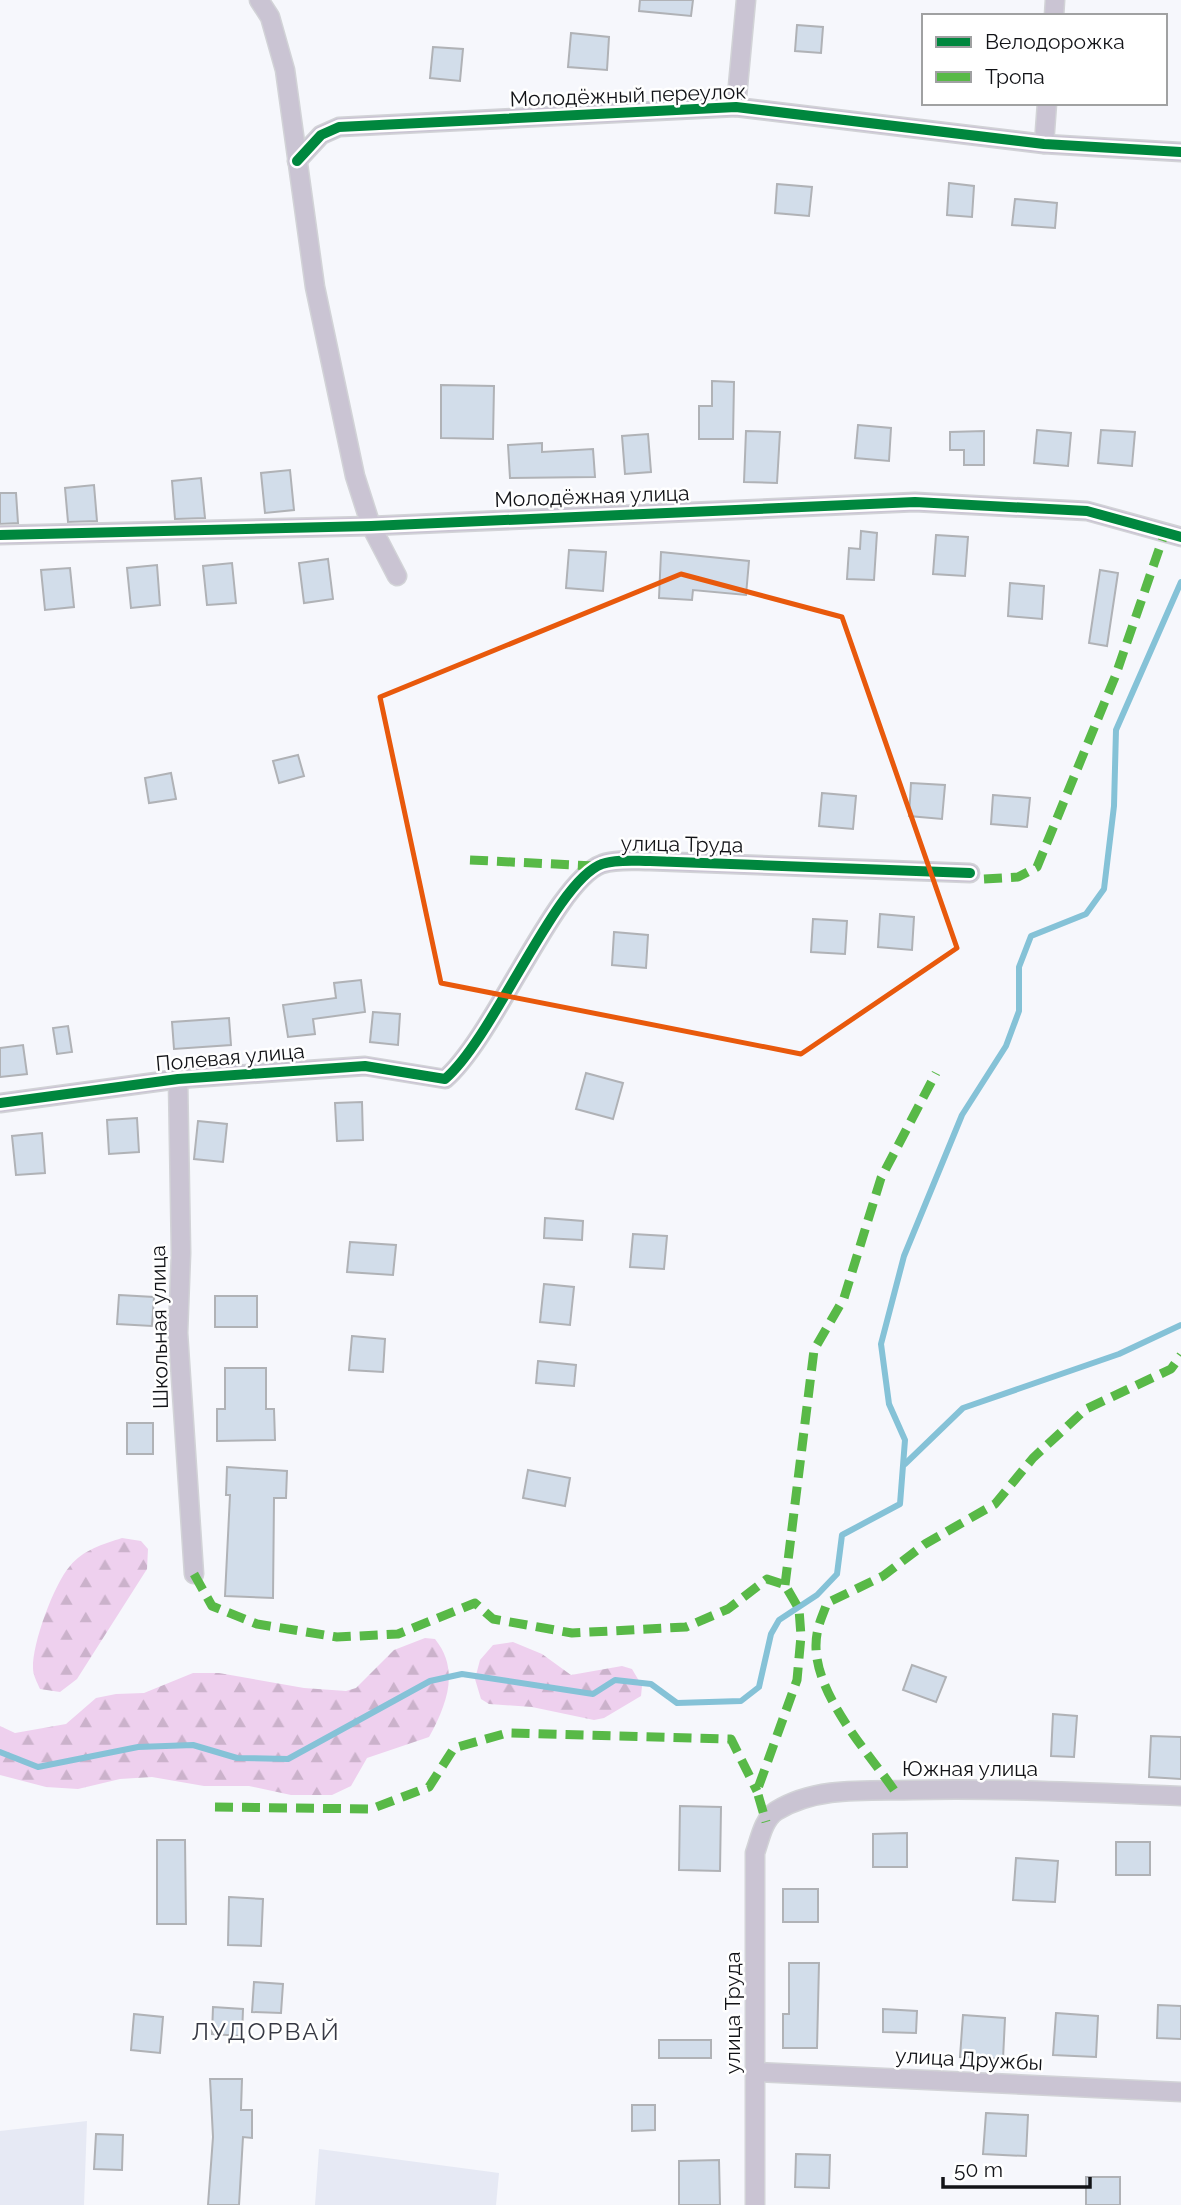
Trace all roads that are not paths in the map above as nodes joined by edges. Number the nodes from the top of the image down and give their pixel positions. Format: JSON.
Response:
{"nodes":[{"id":1,"x":259,"y":0,"type":"edge"},
{"id":2,"x":746,"y":0,"type":"edge"},
{"id":3,"x":1047,"y":105,"type":"edge"},
{"id":4,"x":736,"y":107,"type":"junction"},
{"id":5,"x":1044,"y":144,"type":"junction"},
{"id":6,"x":1181,"y":152,"type":"edge"},
{"id":7,"x":297,"y":161,"type":"junction"},
{"id":8,"x":371,"y":526,"type":"junction"},
{"id":9,"x":0,"y":536,"type":"edge"},
{"id":10,"x":1181,"y":537,"type":"edge"},
{"id":11,"x":397,"y":576,"type":"dead end"},
{"id":12,"x":970,"y":873,"type":"dead end"},
{"id":13,"x":459,"y":1067,"type":"joint"},
{"id":14,"x":178,"y":1079,"type":"junction"},
{"id":15,"x":0,"y":1103,"type":"edge"},
{"id":16,"x":194,"y":1574,"type":"dead end"},
{"id":17,"x":1181,"y":1796,"type":"edge"},
{"id":18,"x":766,"y":1822,"type":"joint"},
{"id":19,"x":755,"y":2071,"type":"junction"},
{"id":20,"x":1181,"y":2092,"type":"edge"},
{"id":21,"x":755,"y":2205,"type":"edge"}],
"edges":[{"from":1,"to":7,"type":"street"},
{"from":2,"to":4,"type":"street"},
{"from":3,"to":5,"type":"street"},
{"from":4,"to":5,"type":"street","name":"Молодёжный переулок"},
{"from":4,"to":7,"type":"street","name":"Молодёжный переулок"},
{"from":5,"to":6,"type":"street","name":"Молодёжный переулок"},
{"from":7,"to":8,"type":"street"},
{"from":8,"to":9,"type":"street","name":"Молодёжная улица"},
{"from":8,"to":10,"type":"street","name":"Молодёжная улица"},
{"from":8,"to":11,"type":"street"},
{"from":12,"to":13,"type":"street","name":"улица Труда"},
{"from":13,"to":14,"type":"street","name":"Полевая улица"},
{"from":14,"to":15,"type":"street","name":"Полевая улица"},
{"from":14,"to":16,"type":"street","name":"Школьная улица"},
{"from":17,"to":18,"type":"street","name":"Южная улица"},
{"from":18,"to":19,"type":"street","name":"улица Труда"},
{"from":19,"to":20,"type":"street","name":"улица Дружбы"},
{"from":19,"to":21,"type":"street","name":"улица Труда"}]}
